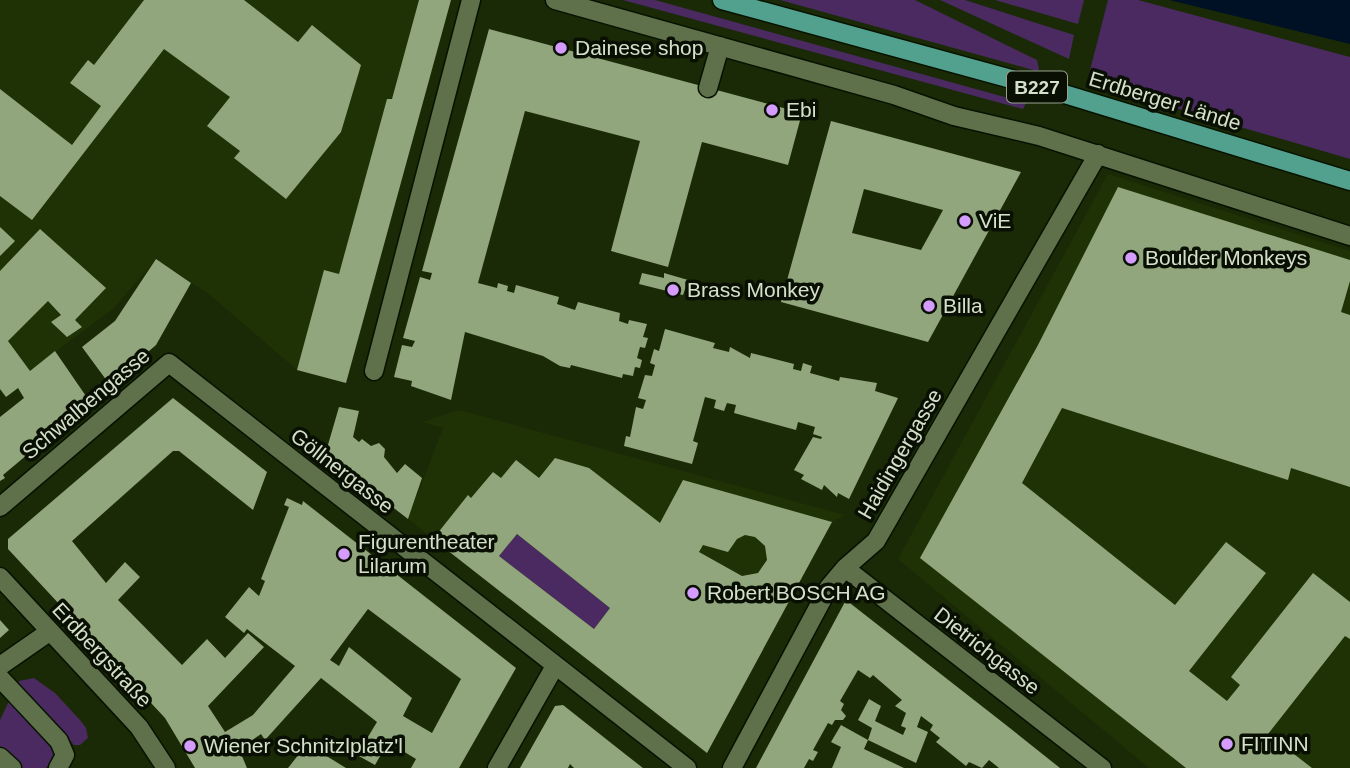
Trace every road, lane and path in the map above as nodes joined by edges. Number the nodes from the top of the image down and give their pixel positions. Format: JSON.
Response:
{"nodes":[{"id":1,"x":471,"y":0,"type":"edge"},
{"id":2,"x":555,"y":0,"type":"edge"},
{"id":3,"x":722,"y":0,"type":"edge"},
{"id":4,"x":720,"y":46,"type":"junction"},
{"id":5,"x":708,"y":88,"type":"dead end"},
{"id":6,"x":1098,"y":154,"type":"junction"},
{"id":7,"x":1350,"y":181,"type":"edge"},
{"id":8,"x":1350,"y":236,"type":"edge"},
{"id":9,"x":169,"y":363,"type":"joint"},
{"id":10,"x":374,"y":372,"type":"dead end"},
{"id":11,"x":0,"y":507,"type":"edge"},
{"id":12,"x":845,"y":568,"type":"junction"},
{"id":13,"x":0,"y":577,"type":"edge"},
{"id":14,"x":49,"y":632,"type":"junction"},
{"id":15,"x":0,"y":666,"type":"edge"},
{"id":16,"x":555,"y":666,"type":"junction"},
{"id":17,"x":0,"y":678,"type":"edge"},
{"id":18,"x":0,"y":757,"type":"edge"},
{"id":19,"x":12,"y":768,"type":"edge"},
{"id":20,"x":58,"y":768,"type":"edge"},
{"id":21,"x":166,"y":768,"type":"edge"},
{"id":22,"x":497,"y":768,"type":"edge"},
{"id":23,"x":687,"y":768,"type":"edge"},
{"id":24,"x":732,"y":768,"type":"edge"},
{"id":25,"x":1102,"y":768,"type":"edge"}],
"edges":[{"from":1,"to":10,"type":"street"},
{"from":2,"to":4,"type":"street"},
{"from":3,"to":7,"type":"main road","name":"Erdberger Lände","number":"B227"},
{"from":4,"to":5,"type":"street"},
{"from":4,"to":6,"type":"street"},
{"from":6,"to":8,"type":"street"},
{"from":6,"to":12,"type":"street","name":"Haidingergasse"},
{"from":9,"to":11,"type":"street","name":"Schwalbengasse"},
{"from":9,"to":16,"type":"street","name":"Göllnergasse"},
{"from":12,"to":24,"type":"street","name":"Haidingergasse"},
{"from":12,"to":25,"type":"street","name":"Dietrichgasse"},
{"from":13,"to":14,"type":"street","name":"Erdbergstraße"},
{"from":14,"to":15,"type":"street"},
{"from":14,"to":21,"type":"street","name":"Erdbergstraße"},
{"from":16,"to":22,"type":"street"},
{"from":16,"to":23,"type":"street","name":"Göllnergasse"},
{"from":17,"to":20,"type":"street"},
{"from":18,"to":19,"type":"street"}]}
